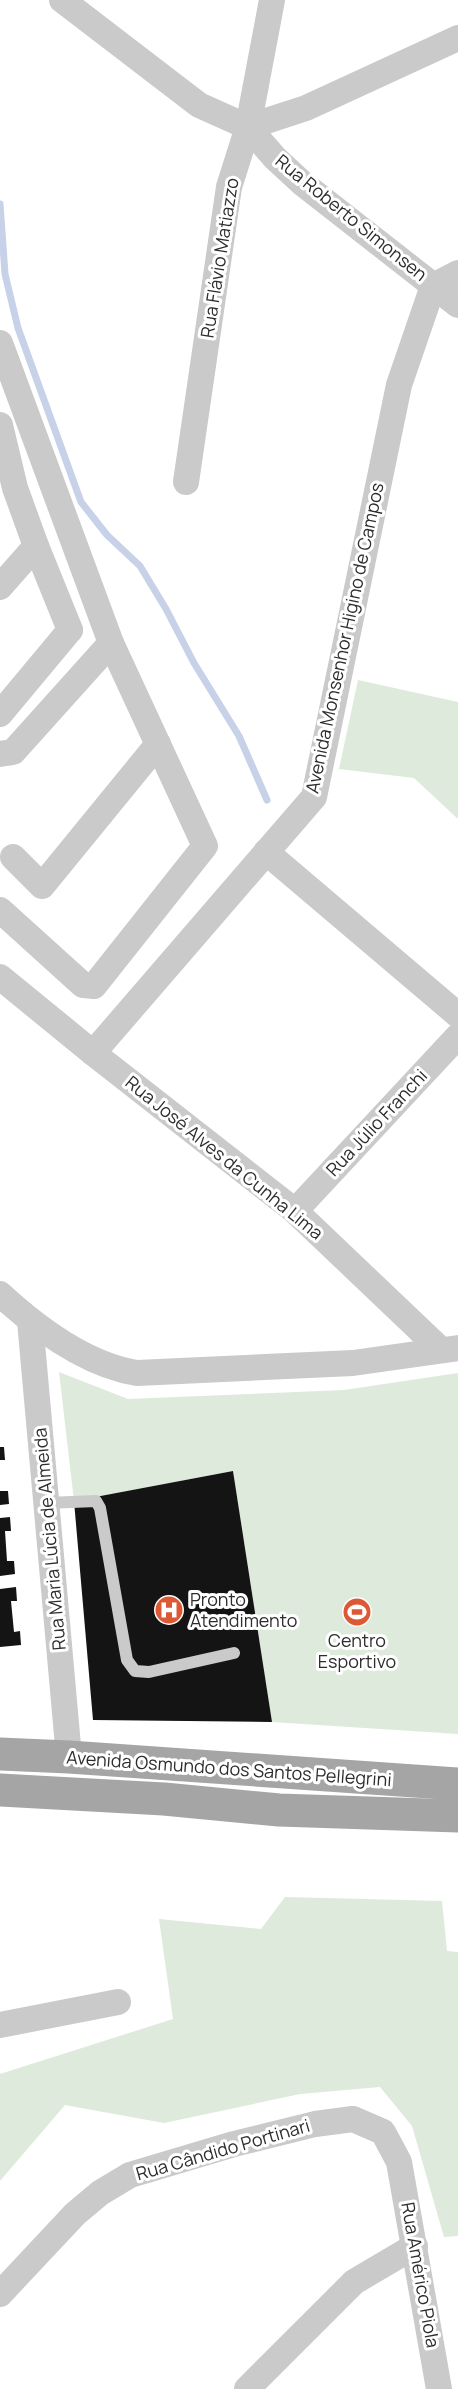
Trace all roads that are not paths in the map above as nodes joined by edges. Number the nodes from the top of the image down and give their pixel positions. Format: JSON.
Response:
{"nodes":[{"id":1,"x":62,"y":0,"type":"edge"},
{"id":2,"x":272,"y":0,"type":"edge"},
{"id":3,"x":458,"y":38,"type":"edge"},
{"id":4,"x":248,"y":127,"type":"junction"},
{"id":5,"x":458,"y":273,"type":"edge"},
{"id":6,"x":433,"y":286,"type":"junction"},
{"id":7,"x":458,"y":306,"type":"edge"},
{"id":8,"x":0,"y":343,"type":"edge"},
{"id":9,"x":0,"y":425,"type":"edge"},
{"id":10,"x":186,"y":482,"type":"dead end"},
{"id":11,"x":8,"y":496,"type":"edge"},
{"id":12,"x":36,"y":546,"type":"junction"},
{"id":13,"x":0,"y":587,"type":"edge"},
{"id":14,"x":70,"y":630,"type":"junction"},
{"id":15,"x":111,"y":643,"type":"junction"},
{"id":16,"x":0,"y":714,"type":"edge"},
{"id":17,"x":158,"y":744,"type":"junction"},
{"id":18,"x":0,"y":754,"type":"edge"},
{"id":19,"x":266,"y":852,"type":"junction"},
{"id":20,"x":13,"y":857,"type":"dead end"},
{"id":21,"x":0,"y":910,"type":"edge"},
{"id":22,"x":0,"y":977,"type":"edge"},
{"id":23,"x":458,"y":1015,"type":"edge"},
{"id":24,"x":458,"y":1036,"type":"edge"},
{"id":25,"x":93,"y":1053,"type":"junction"},
{"id":26,"x":295,"y":1211,"type":"junction"},
{"id":27,"x":0,"y":1294,"type":"edge"},
{"id":28,"x":30,"y":1321,"type":"junction"},
{"id":29,"x":449,"y":1348,"type":"edge"},
{"id":30,"x":47,"y":1503,"type":"junction"},
{"id":31,"x":234,"y":1653,"type":"dead end"},
{"id":32,"x":0,"y":1754,"type":"edge"},
{"id":33,"x":69,"y":1757,"type":"junction"},
{"id":34,"x":343,"y":1776,"type":"junction"},
{"id":35,"x":458,"y":1784,"type":"edge"},
{"id":36,"x":0,"y":1790,"type":"edge"},
{"id":37,"x":279,"y":1810,"type":"junction"},
{"id":38,"x":458,"y":1816,"type":"edge"},
{"id":39,"x":118,"y":2002,"type":"dead end"},
{"id":40,"x":0,"y":2025,"type":"edge"},
{"id":41,"x":399,"y":2162,"type":"joint"},
{"id":42,"x":415,"y":2246,"type":"junction"},
{"id":43,"x":0,"y":2294,"type":"edge"},
{"id":44,"x":247,"y":2389,"type":"edge"},
{"id":45,"x":439,"y":2389,"type":"edge"}],
"edges":[{"from":1,"to":4,"type":"street"},
{"from":2,"to":4,"type":"street","name":"Rua Flávio Matiazzo"},
{"from":3,"to":4,"type":"street"},
{"from":4,"to":6,"type":"street","name":"Rua Roberto Simonsen"},
{"from":4,"to":10,"type":"street","name":"Rua Flávio Matiazzo"},
{"from":5,"to":6,"type":"street"},
{"from":6,"to":7,"type":"street","name":"Rua Roberto Simonsen"},
{"from":6,"to":19,"type":"street","name":"Avenida Monsenhor Higino de Campos"},
{"from":8,"to":15,"type":"street"},
{"from":9,"to":11,"type":"street"},
{"from":11,"to":12,"type":"street"},
{"from":12,"to":13,"type":"street"},
{"from":12,"to":14,"type":"street"},
{"from":14,"to":15,"type":"street"},
{"from":14,"to":16,"type":"street"},
{"from":15,"to":17,"type":"street"},
{"from":15,"to":18,"type":"street"},
{"from":17,"to":20,"type":"street"},
{"from":17,"to":21,"type":"street"},
{"from":19,"to":23,"type":"street"},
{"from":19,"to":25,"type":"street","name":"Avenida Monsenhor Higino de Campos"},
{"from":22,"to":25,"type":"street","name":"Rua José Alves da Cunha Lima"},
{"from":24,"to":26,"type":"street","name":"Rua Júlio Franchi"},
{"from":25,"to":26,"type":"street","name":"Rua José Alves da Cunha Lima"},
{"from":26,"to":29,"type":"street","name":"Rua José Alves da Cunha Lima"},
{"from":27,"to":28,"type":"street"},
{"from":28,"to":29,"type":"street"},
{"from":28,"to":30,"type":"street","name":"Rua Maria Lúcia de Almeida"},
{"from":30,"to":31,"type":"lane"},
{"from":30,"to":33,"type":"street","name":"Rua Maria Lúcia de Almeida"},
{"from":32,"to":33,"type":"main road","name":"Avenida Osmundo dos Santos Pellegrini"},
{"from":33,"to":34,"type":"main road","name":"Avenida Osmundo dos Santos Pellegrini"},
{"from":34,"to":35,"type":"main road","name":"Avenida Osmundo dos Santos Pellegrini"},
{"from":34,"to":37,"type":"main road"},
{"from":36,"to":37,"type":"main road","name":"Avenida Osmundo dos Santos Pellegrini"},
{"from":37,"to":38,"type":"main road","name":"Avenida Osmundo dos Santos Pellegrini"},
{"from":39,"to":40,"type":"street"},
{"from":41,"to":42,"type":"street","name":"Rua Américo Piola"},
{"from":41,"to":43,"type":"street","name":"Rua Cândido Portinari"},
{"from":42,"to":44,"type":"street"},
{"from":42,"to":45,"type":"street","name":"Rua Américo Piola"}]}
